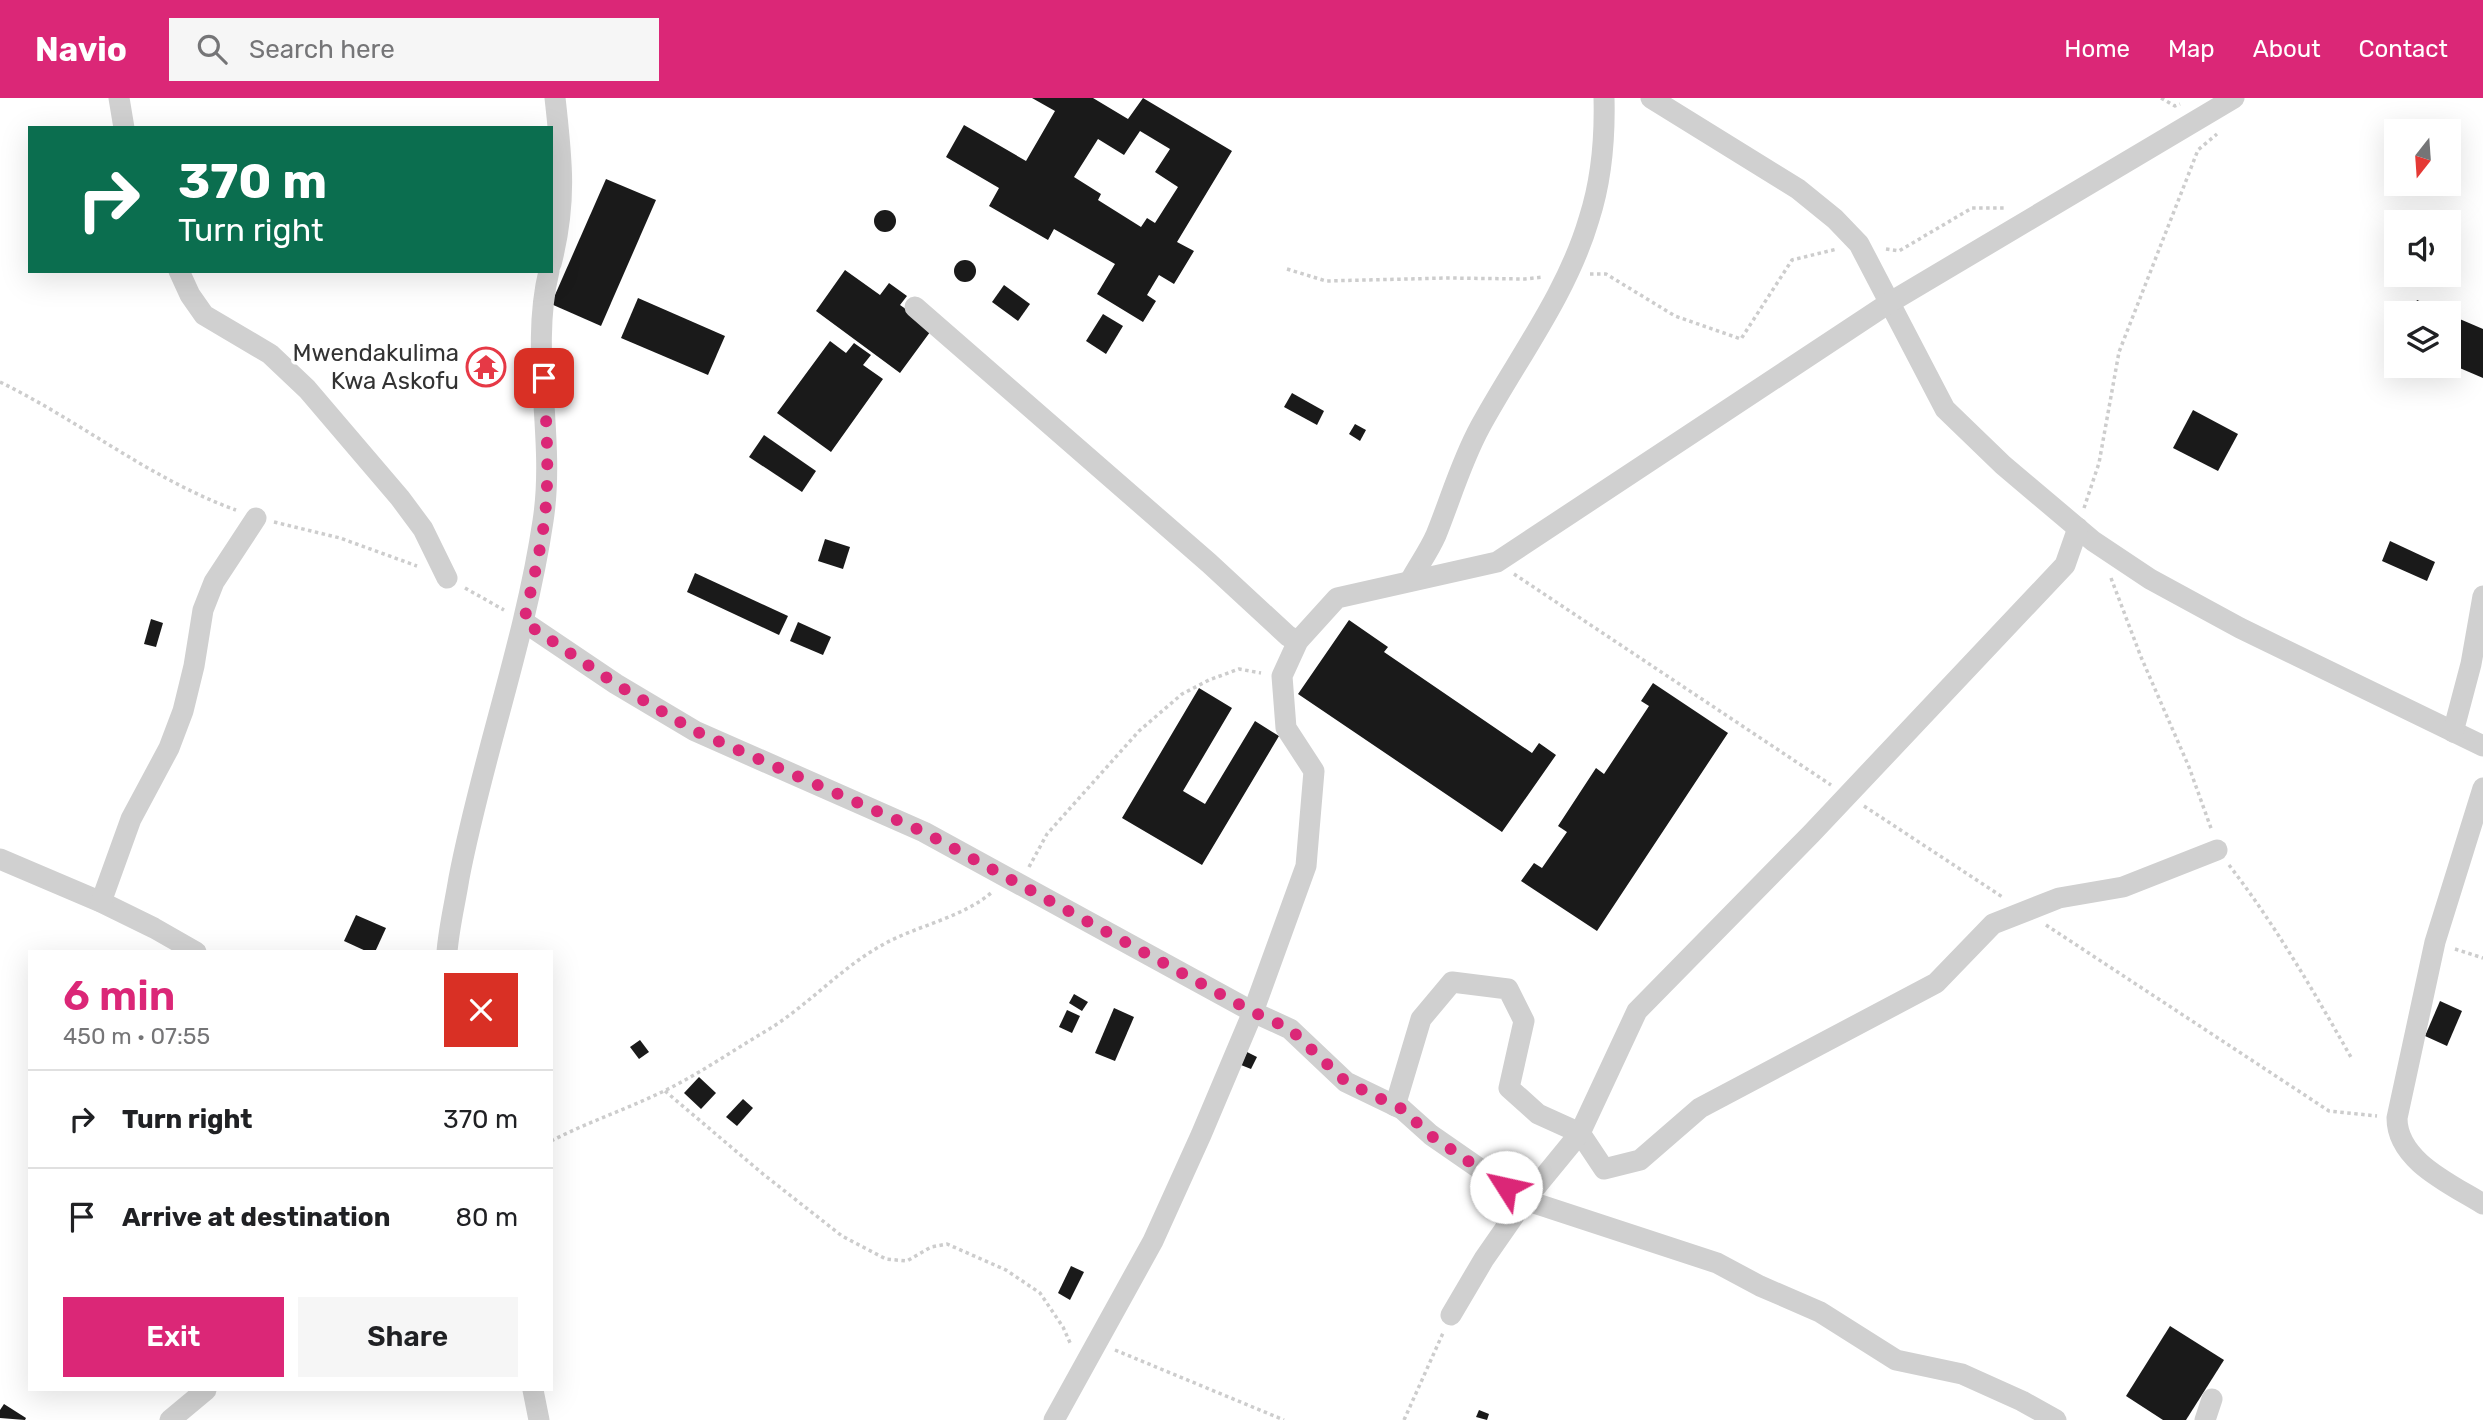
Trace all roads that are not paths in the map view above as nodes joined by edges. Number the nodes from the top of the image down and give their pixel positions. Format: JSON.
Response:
{"nodes":[{"id":1,"x":119,"y":98,"type":"edge"},
{"id":2,"x":555,"y":98,"type":"edge"},
{"id":3,"x":1604,"y":98,"type":"edge"},
{"id":4,"x":1651,"y":98,"type":"edge"},
{"id":5,"x":2234,"y":98,"type":"edge"},
{"id":6,"x":124,"y":126,"type":"edge"},
{"id":7,"x":553,"y":257,"type":"edge"},
{"id":8,"x":180,"y":273,"type":"edge"},
{"id":9,"x":549,"y":273,"type":"edge"},
{"id":10,"x":1889,"y":303,"type":"junction"},
{"id":11,"x":915,"y":307,"type":"dead end"},
{"id":12,"x":256,"y":518,"type":"dead end"},
{"id":13,"x":2078,"y":528,"type":"junction"},
{"id":14,"x":447,"y":578,"type":"dead end"},
{"id":15,"x":1410,"y":582,"type":"junction"},
{"id":16,"x":2483,"y":596,"type":"edge"},
{"id":17,"x":524,"y":622,"type":"junction"},
{"id":18,"x":1298,"y":641,"type":"junction"},
{"id":19,"x":2454,"y":732,"type":"junction"},
{"id":20,"x":2483,"y":746,"type":"edge"},
{"id":21,"x":2483,"y":788,"type":"edge"},
{"id":22,"x":2217,"y":850,"type":"dead end"},
{"id":23,"x":0,"y":859,"type":"edge"},
{"id":24,"x":101,"y":902,"type":"junction"},
{"id":25,"x":193,"y":950,"type":"edge"},
{"id":26,"x":447,"y":950,"type":"edge"},
{"id":27,"x":1253,"y":1012,"type":"junction"},
{"id":28,"x":1395,"y":1106,"type":"junction"},
{"id":29,"x":1580,"y":1133,"type":"junction"},
{"id":30,"x":1525,"y":1200,"type":"junction"},
{"id":31,"x":2483,"y":1205,"type":"edge"},
{"id":32,"x":1451,"y":1315,"type":"road end"},
{"id":33,"x":205,"y":1391,"type":"edge"},
{"id":34,"x":533,"y":1391,"type":"edge"},
{"id":35,"x":2212,"y":1399,"type":"dead end"},
{"id":36,"x":170,"y":1420,"type":"edge"},
{"id":37,"x":539,"y":1420,"type":"edge"},
{"id":38,"x":1054,"y":1420,"type":"edge"},
{"id":39,"x":2056,"y":1420,"type":"edge"},
{"id":40,"x":2204,"y":1420,"type":"edge"}],
"edges":[{"from":1,"to":6,"type":"street"},
{"from":2,"to":7,"type":"street"},
{"from":3,"to":15,"type":"street"},
{"from":4,"to":10,"type":"street"},
{"from":5,"to":10,"type":"street"},
{"from":8,"to":14,"type":"street"},
{"from":9,"to":17,"type":"street"},
{"from":10,"to":13,"type":"street"},
{"from":10,"to":15,"type":"street"},
{"from":11,"to":18,"type":"street"},
{"from":12,"to":24,"type":"street"},
{"from":13,"to":19,"type":"street"},
{"from":13,"to":29,"type":"street"},
{"from":15,"to":18,"type":"street"},
{"from":16,"to":19,"type":"street"},
{"from":17,"to":26,"type":"street"},
{"from":17,"to":27,"type":"street"},
{"from":18,"to":27,"type":"street"},
{"from":19,"to":20,"type":"street"},
{"from":21,"to":31,"type":"street"},
{"from":22,"to":29,"type":"street"},
{"from":23,"to":24,"type":"street"},
{"from":24,"to":25,"type":"street"},
{"from":27,"to":28,"type":"street"},
{"from":27,"to":38,"type":"street"},
{"from":28,"to":29,"type":"street"},
{"from":28,"to":30,"type":"street"},
{"from":29,"to":30,"type":"street"},
{"from":30,"to":32,"type":"street"},
{"from":30,"to":39,"type":"street"},
{"from":33,"to":36,"type":"street"},
{"from":34,"to":37,"type":"street"},
{"from":35,"to":40,"type":"street"}]}
